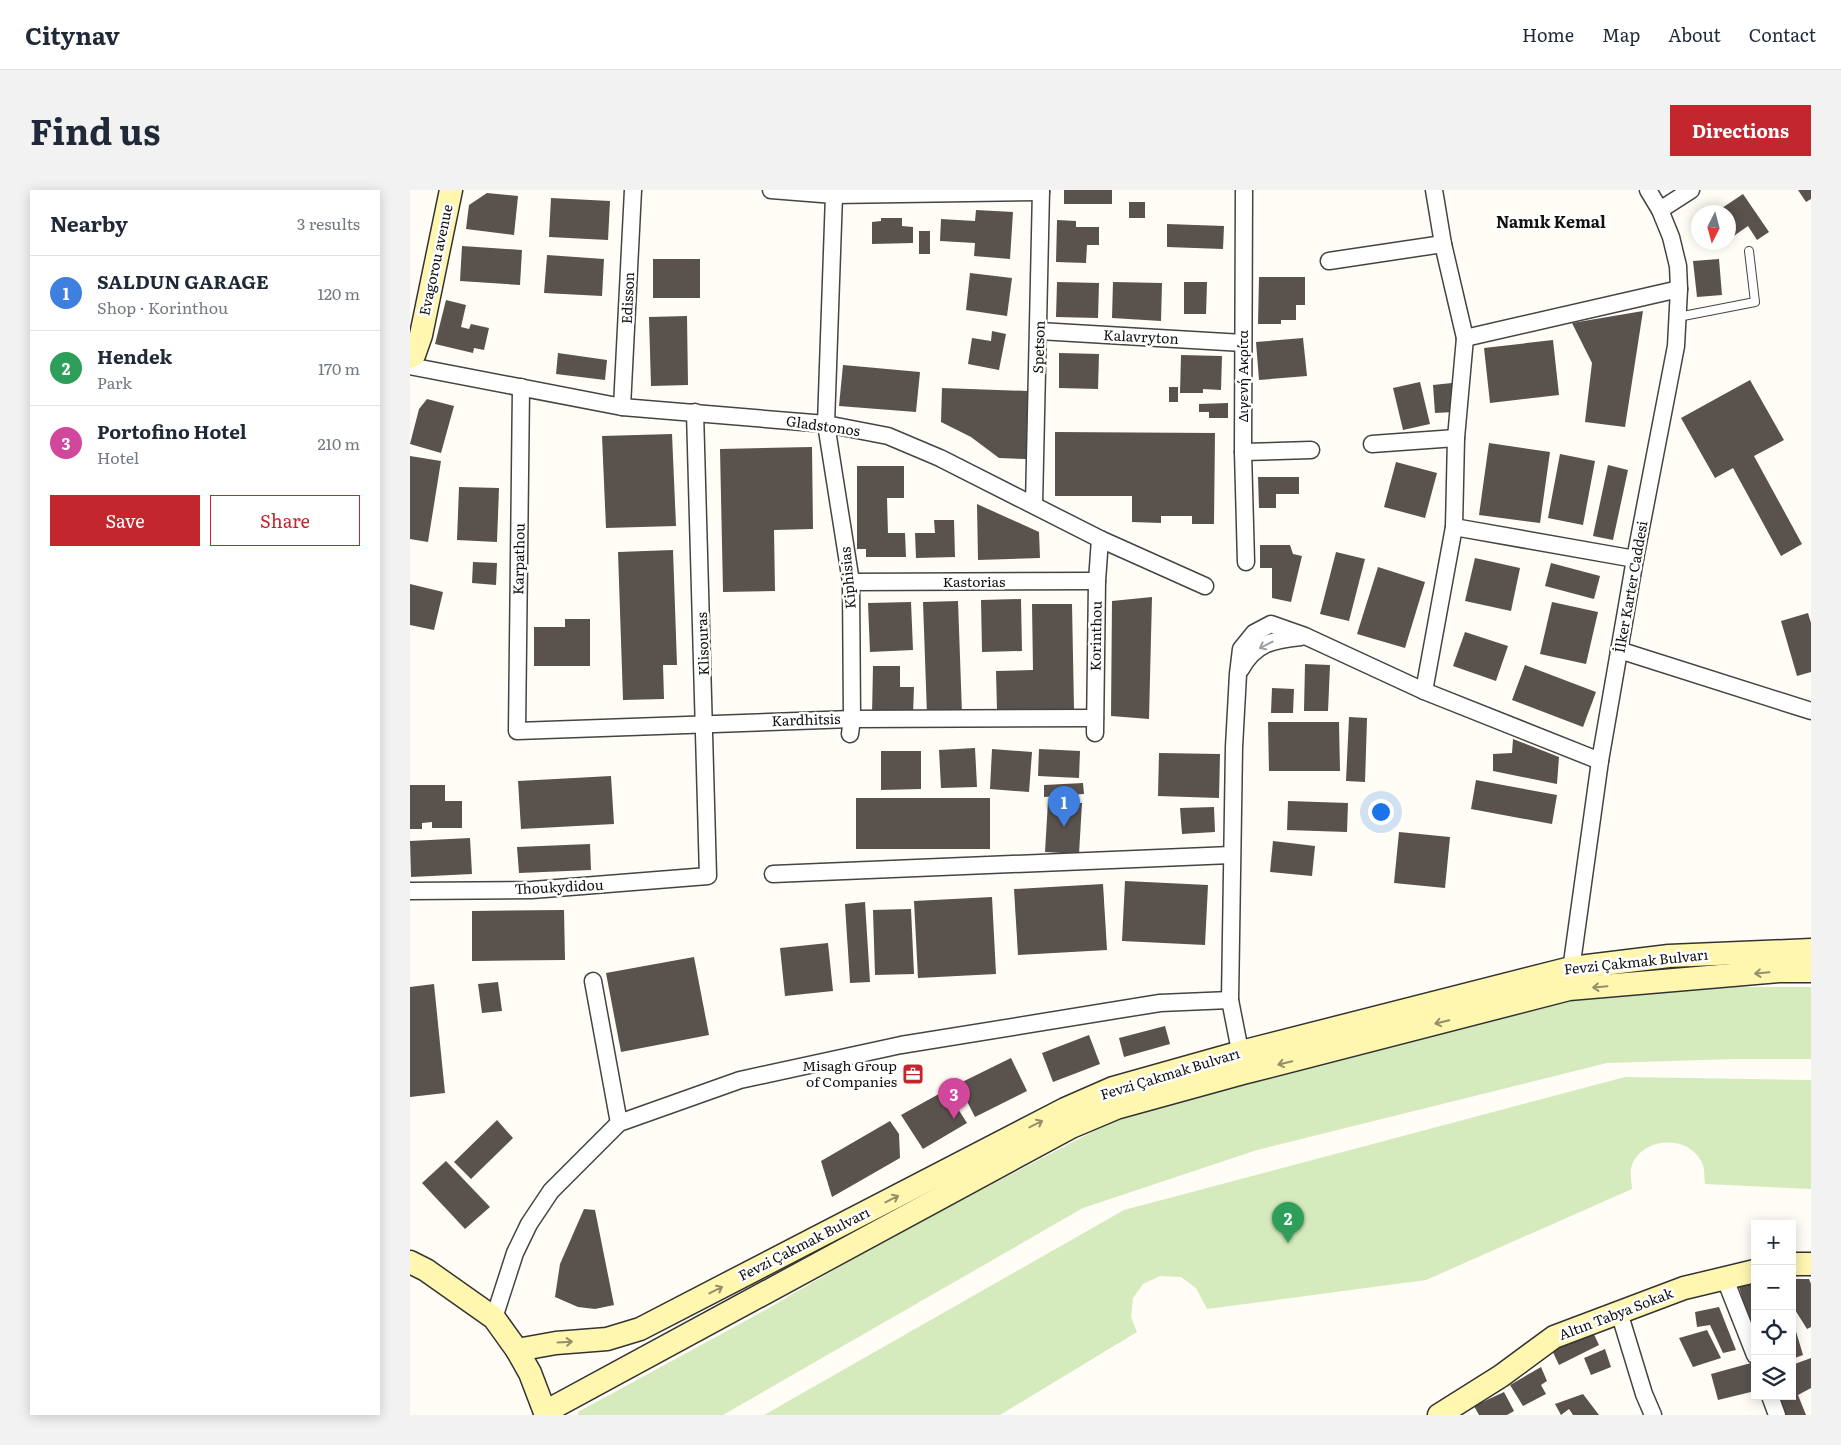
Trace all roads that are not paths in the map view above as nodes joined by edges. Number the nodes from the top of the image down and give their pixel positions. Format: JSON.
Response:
{"nodes":[{"id":1,"x":451,"y":190,"type":"edge"},
{"id":2,"x":633,"y":190,"type":"edge"},
{"id":3,"x":771,"y":190,"type":"edge"},
{"id":4,"x":1244,"y":190,"type":"edge"},
{"id":5,"x":1434,"y":190,"type":"edge"},
{"id":6,"x":1648,"y":190,"type":"edge"},
{"id":7,"x":1692,"y":190,"type":"edge"},
{"id":8,"x":1041,"y":191,"type":"edge"},
{"id":9,"x":834,"y":195,"type":"junction"},
{"id":10,"x":1660,"y":210,"type":"junction"},
{"id":11,"x":1443,"y":244,"type":"junction"},
{"id":12,"x":1749,"y":251,"type":"dead end"},
{"id":13,"x":1330,"y":262,"type":"dead end"},
{"id":14,"x":1679,"y":289,"type":"junction"},
{"id":15,"x":1678,"y":317,"type":"junction"},
{"id":16,"x":1039,"y":331,"type":"junction"},
{"id":17,"x":1465,"y":338,"type":"junction"},
{"id":18,"x":1244,"y":342,"type":"junction"},
{"id":19,"x":410,"y":357,"type":"edge"},
{"id":20,"x":410,"y":366,"type":"edge"},
{"id":21,"x":521,"y":387,"type":"junction"},
{"id":22,"x":622,"y":407,"type":"junction"},
{"id":23,"x":695,"y":412,"type":"junction"},
{"id":24,"x":826,"y":424,"type":"junction"},
{"id":25,"x":1456,"y":438,"type":"junction"},
{"id":26,"x":1372,"y":444,"type":"dead end"},
{"id":27,"x":1311,"y":450,"type":"dead end"},
{"id":28,"x":1243,"y":452,"type":"junction"},
{"id":29,"x":1034,"y":505,"type":"junction"},
{"id":30,"x":1454,"y":527,"type":"junction"},
{"id":31,"x":1100,"y":539,"type":"junction"},
{"id":32,"x":1635,"y":559,"type":"junction"},
{"id":33,"x":1246,"y":562,"type":"dead end"},
{"id":34,"x":1097,"y":581,"type":"junction"},
{"id":35,"x":851,"y":582,"type":"junction"},
{"id":36,"x":1206,"y":586,"type":"dead end"},
{"id":37,"x":1619,"y":650,"type":"junction"},
{"id":38,"x":1424,"y":691,"type":"junction"},
{"id":39,"x":1811,"y":711,"type":"edge"},
{"id":40,"x":705,"y":723,"type":"junction"},
{"id":41,"x":851,"y":726,"type":"junction"},
{"id":42,"x":1095,"y":726,"type":"joint"},
{"id":43,"x":517,"y":731,"type":"joint"},
{"id":44,"x":1600,"y":761,"type":"junction"},
{"id":45,"x":1231,"y":855,"type":"junction"},
{"id":46,"x":773,"y":874,"type":"dead end"},
{"id":47,"x":708,"y":876,"type":"joint"},
{"id":48,"x":410,"y":891,"type":"edge"},
{"id":49,"x":1811,"y":950,"type":"edge"},
{"id":50,"x":1811,"y":971,"type":"edge"},
{"id":51,"x":1570,"y":979,"type":"junction"},
{"id":52,"x":593,"y":981,"type":"dead end"},
{"id":53,"x":1230,"y":1000,"type":"junction"},
{"id":54,"x":1242,"y":1063,"type":"junction"},
{"id":55,"x":619,"y":1123,"type":"junction"},
{"id":56,"x":410,"y":1262,"type":"edge"},
{"id":57,"x":1796,"y":1264,"type":"edge"},
{"id":58,"x":1811,"y":1264,"type":"edge"},
{"id":59,"x":1751,"y":1272,"type":"edge"},
{"id":60,"x":1725,"y":1278,"type":"junction"},
{"id":61,"x":1619,"y":1312,"type":"junction"},
{"id":62,"x":494,"y":1318,"type":"junction"},
{"id":63,"x":1751,"y":1345,"type":"edge"},
{"id":64,"x":517,"y":1350,"type":"junction"},
{"id":65,"x":1771,"y":1400,"type":"edge"},
{"id":66,"x":546,"y":1414,"type":"edge"},
{"id":67,"x":1439,"y":1415,"type":"edge"},
{"id":68,"x":1653,"y":1415,"type":"edge"},
{"id":69,"x":1777,"y":1415,"type":"edge"}],
"edges":[{"from":1,"to":19,"type":"main road","name":"Evagorou avenue"},
{"from":2,"to":22,"type":"street","name":"Edisson"},
{"from":3,"to":9,"type":"street"},
{"from":4,"to":18,"type":"street","name":"Διγενή Ακρίτα"},
{"from":5,"to":11,"type":"street"},
{"from":6,"to":10,"type":"street","name":"İlker Karter Caddesi"},
{"from":7,"to":10,"type":"street"},
{"from":8,"to":9,"type":"street"},
{"from":8,"to":16,"type":"street","name":"Spetson"},
{"from":9,"to":24,"type":"street","name":"Kiphisias"},
{"from":10,"to":14,"type":"street","name":"İlker Karter Caddesi"},
{"from":11,"to":13,"type":"street"},
{"from":11,"to":17,"type":"street"},
{"from":12,"to":15,"type":"lane"},
{"from":14,"to":15,"type":"street","name":"İlker Karter Caddesi"},
{"from":14,"to":17,"type":"street"},
{"from":15,"to":32,"type":"street","name":"İlker Karter Caddesi"},
{"from":16,"to":18,"type":"street","name":"Kalavryton"},
{"from":16,"to":29,"type":"street","name":"Spetson"},
{"from":17,"to":25,"type":"street"},
{"from":18,"to":28,"type":"street","name":"Διγενή Ακρίτα"},
{"from":20,"to":21,"type":"street","name":"Gladstonos"},
{"from":21,"to":22,"type":"street","name":"Gladstonos"},
{"from":21,"to":43,"type":"street","name":"Karpathou"},
{"from":22,"to":23,"type":"street","name":"Gladstonos"},
{"from":23,"to":24,"type":"street","name":"Gladstonos"},
{"from":23,"to":40,"type":"street","name":"Klisouras"},
{"from":24,"to":29,"type":"street","name":"Gladstonos"},
{"from":24,"to":35,"type":"street","name":"Kiphisias"},
{"from":25,"to":26,"type":"street"},
{"from":25,"to":30,"type":"street"},
{"from":27,"to":28,"type":"street"},
{"from":28,"to":33,"type":"street","name":"Διγενή Ακρίτα"},
{"from":29,"to":31,"type":"street","name":"Gladstonos"},
{"from":30,"to":32,"type":"street"},
{"from":30,"to":38,"type":"street"},
{"from":31,"to":34,"type":"street","name":"Korinthou"},
{"from":31,"to":36,"type":"street","name":"Gladstonos"},
{"from":32,"to":37,"type":"street","name":"İlker Karter Caddesi"},
{"from":34,"to":35,"type":"street","name":"Kastorias"},
{"from":34,"to":42,"type":"street","name":"Korinthou"},
{"from":35,"to":41,"type":"street","name":"Kiphisias"},
{"from":37,"to":39,"type":"street"},
{"from":37,"to":44,"type":"street","name":"İlker Karter Caddesi"},
{"from":38,"to":44,"type":"street"},
{"from":38,"to":45,"type":"street"},
{"from":40,"to":41,"type":"street","name":"Kardhitsis"},
{"from":40,"to":43,"type":"street","name":"Kardhitsis"},
{"from":40,"to":47,"type":"street","name":"Klisouras"},
{"from":41,"to":42,"type":"street","name":"Kardhitsis"},
{"from":44,"to":51,"type":"street","name":"İlker Karter Caddesi"},
{"from":45,"to":46,"type":"street"},
{"from":45,"to":53,"type":"street"},
{"from":47,"to":48,"type":"street","name":"Thoukydidou"},
{"from":49,"to":51,"type":"main road","name":"Fevzi Çakmak Bulvarı"},
{"from":50,"to":51,"type":"main road","name":"Fevzi Çakmak Bulvarı","one_way":true},
{"from":51,"to":54,"type":"main road","name":"Fevzi Çakmak Bulvarı"},
{"from":52,"to":55,"type":"street"},
{"from":53,"to":54,"type":"street"},
{"from":53,"to":55,"type":"street"},
{"from":64,"to":54,"type":"main road","name":"Fevzi Çakmak Bulvarı","one_way":true},
{"from":54,"to":66,"type":"main road","name":"Fevzi Çakmak Bulvarı"},
{"from":55,"to":62,"type":"street"},
{"from":56,"to":62,"type":"main road"},
{"from":57,"to":58,"type":"main road"},
{"from":59,"to":60,"type":"main road","name":"Altın Tabya Sokak"},
{"from":60,"to":61,"type":"main road","name":"Altın Tabya Sokak"},
{"from":60,"to":63,"type":"street"},
{"from":61,"to":67,"type":"main road","name":"Altın Tabya Sokak"},
{"from":61,"to":68,"type":"street"},
{"from":62,"to":64,"type":"main road"},
{"from":64,"to":66,"type":"main road"},
{"from":65,"to":69,"type":"street"}]}
